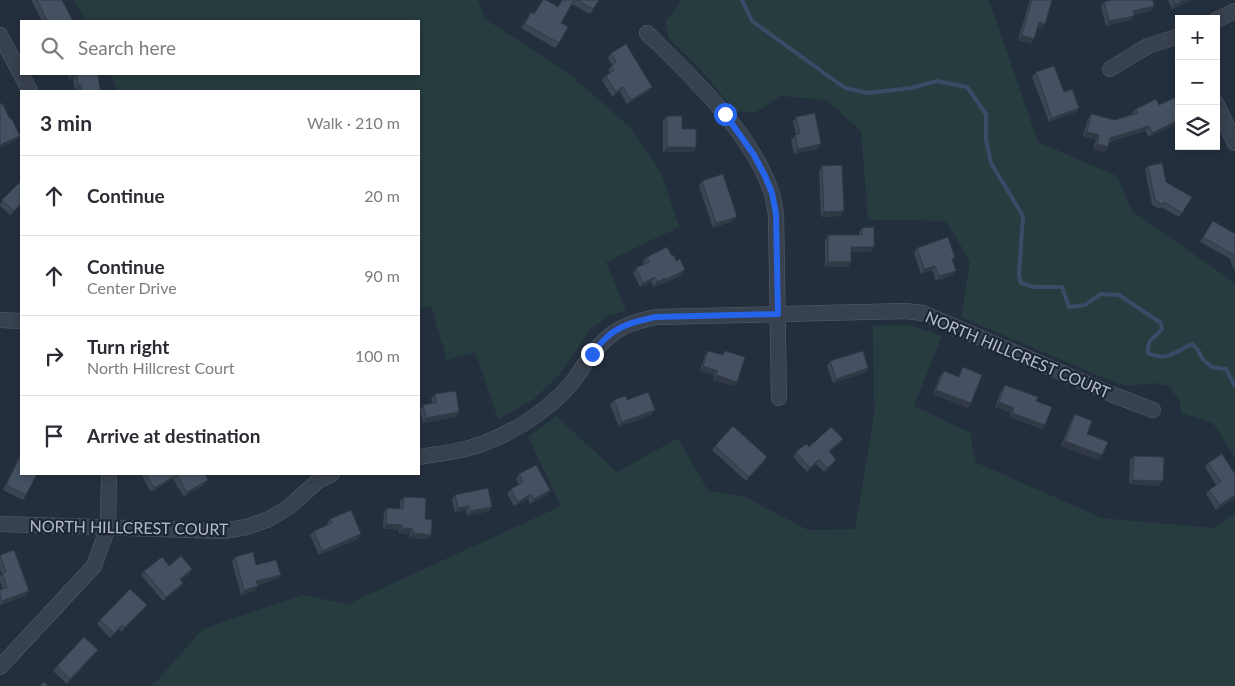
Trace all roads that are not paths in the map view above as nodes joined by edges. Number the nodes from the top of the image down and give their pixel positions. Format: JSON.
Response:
{"nodes":[{"id":1,"x":1235,"y":11,"type":"edge"},
{"id":2,"x":1220,"y":18,"type":"edge"},
{"id":3,"x":647,"y":32,"type":"dead end"},
{"id":4,"x":0,"y":35,"type":"edge"},
{"id":5,"x":1175,"y":37,"type":"edge"},
{"id":6,"x":1110,"y":69,"type":"dead end"},
{"id":7,"x":20,"y":72,"type":"edge"},
{"id":8,"x":21,"y":75,"type":"edge"},
{"id":9,"x":29,"y":90,"type":"edge"},
{"id":10,"x":1217,"y":105,"type":"edge"},
{"id":11,"x":1235,"y":143,"type":"edge"},
{"id":12,"x":778,"y":314,"type":"junction"},
{"id":13,"x":0,"y":320,"type":"edge"},
{"id":14,"x":20,"y":321,"type":"edge"},
{"id":15,"x":779,"y":398,"type":"dead end"},
{"id":16,"x":1153,"y":410,"type":"dead end"},
{"id":17,"x":420,"y":457,"type":"edge"},
{"id":18,"x":109,"y":475,"type":"edge"},
{"id":19,"x":330,"y":475,"type":"edge"},
{"id":20,"x":0,"y":524,"type":"edge"},
{"id":21,"x":108,"y":527,"type":"junction"},
{"id":22,"x":0,"y":667,"type":"edge"}],
"edges":[{"from":1,"to":2,"type":"street"},
{"from":3,"to":12,"type":"street"},
{"from":4,"to":7,"type":"street"},
{"from":5,"to":6,"type":"street"},
{"from":8,"to":9,"type":"street"},
{"from":10,"to":11,"type":"street"},
{"from":12,"to":15,"type":"street"},
{"from":12,"to":16,"type":"street","name":"NORTH HILLCREST COURT"},
{"from":12,"to":17,"type":"street","name":"NORTH HILLCREST COURT"},
{"from":13,"to":14,"type":"street"},
{"from":18,"to":21,"type":"street"},
{"from":19,"to":21,"type":"street","name":"NORTH HILLCREST COURT"},
{"from":20,"to":21,"type":"street","name":"NORTH HILLCREST COURT"},
{"from":21,"to":22,"type":"street"}]}
